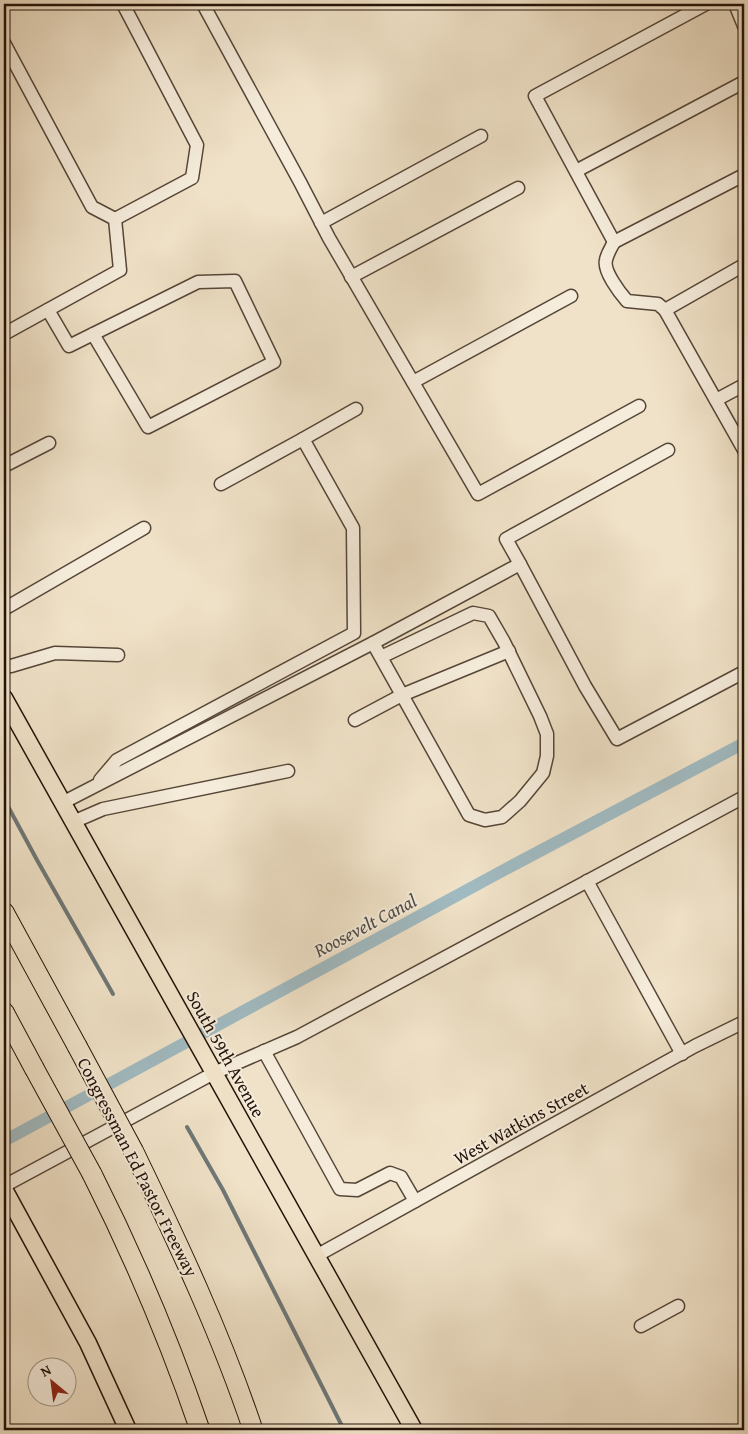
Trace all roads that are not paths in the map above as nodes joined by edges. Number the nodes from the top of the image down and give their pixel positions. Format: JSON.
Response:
{"nodes":[{"id":1,"x":123,"y":4,"type":"edge"},
{"id":2,"x":203,"y":4,"type":"edge"},
{"id":3,"x":706,"y":4,"type":"edge"},
{"id":4,"x":735,"y":4,"type":"edge"},
{"id":5,"x":744,"y":26,"type":"edge"},
{"id":6,"x":4,"y":43,"type":"edge"},
{"id":7,"x":744,"y":82,"type":"edge"},
{"id":8,"x":481,"y":136,"type":"dead end"},
{"id":9,"x":576,"y":171,"type":"junction"},
{"id":10,"x":744,"y":175,"type":"edge"},
{"id":11,"x":518,"y":188,"type":"dead end"},
{"id":12,"x":115,"y":220,"type":"junction"},
{"id":13,"x":321,"y":223,"type":"junction"},
{"id":14,"x":614,"y":242,"type":"junction"},
{"id":15,"x":744,"y":265,"type":"edge"},
{"id":16,"x":351,"y":276,"type":"junction"},
{"id":17,"x":571,"y":296,"type":"dead end"},
{"id":18,"x":48,"y":310,"type":"junction"},
{"id":19,"x":665,"y":310,"type":"junction"},
{"id":20,"x":4,"y":334,"type":"edge"},
{"id":21,"x":93,"y":334,"type":"junction"},
{"id":22,"x":413,"y":382,"type":"junction"},
{"id":23,"x":744,"y":385,"type":"edge"},
{"id":24,"x":716,"y":400,"type":"junction"},
{"id":25,"x":639,"y":406,"type":"dead end"},
{"id":26,"x":356,"y":409,"type":"dead end"},
{"id":27,"x":303,"y":439,"type":"junction"},
{"id":28,"x":49,"y":443,"type":"dead end"},
{"id":29,"x":668,"y":450,"type":"dead end"},
{"id":30,"x":744,"y":450,"type":"edge"},
{"id":31,"x":4,"y":466,"type":"edge"},
{"id":32,"x":221,"y":484,"type":"dead end"},
{"id":33,"x":144,"y":528,"type":"dead end"},
{"id":34,"x":520,"y":564,"type":"junction"},
{"id":35,"x":4,"y":609,"type":"edge"},
{"id":36,"x":373,"y":643,"type":"junction"},
{"id":37,"x":509,"y":651,"type":"junction"},
{"id":38,"x":118,"y":655,"type":"dead end"},
{"id":39,"x":381,"y":658,"type":"junction"},
{"id":40,"x":11,"y":666,"type":"dead end"},
{"id":41,"x":744,"y":672,"type":"edge"},
{"id":42,"x":402,"y":695,"type":"junction"},
{"id":43,"x":4,"y":698,"type":"edge"},
{"id":44,"x":355,"y":720,"type":"dead end"},
{"id":45,"x":288,"y":771,"type":"dead end"},
{"id":46,"x":95,"y":786,"type":"junction"},
{"id":47,"x":744,"y":797,"type":"edge"},
{"id":48,"x":62,"y":803,"type":"junction"},
{"id":49,"x":73,"y":822,"type":"junction"},
{"id":50,"x":587,"y":881,"type":"junction"},
{"id":51,"x":4,"y":912,"type":"edge"},
{"id":52,"x":4,"y":1012,"type":"edge"},
{"id":53,"x":744,"y":1022,"type":"edge"},
{"id":54,"x":264,"y":1051,"type":"junction"},
{"id":55,"x":682,"y":1054,"type":"junction"},
{"id":56,"x":214,"y":1073,"type":"junction"},
{"id":57,"x":4,"y":1188,"type":"edge"},
{"id":58,"x":415,"y":1201,"type":"junction"},
{"id":59,"x":316,"y":1256,"type":"junction"},
{"id":60,"x":678,"y":1306,"type":"dead end"},
{"id":61,"x":641,"y":1326,"type":"dead end"},
{"id":62,"x":128,"y":1430,"type":"edge"},
{"id":63,"x":200,"y":1430,"type":"edge"},
{"id":64,"x":253,"y":1430,"type":"edge"},
{"id":65,"x":414,"y":1430,"type":"edge"}],
"edges":[{"from":1,"to":12,"type":"street"},
{"from":2,"to":13,"type":"street"},
{"from":3,"to":9,"type":"street"},
{"from":4,"to":5,"type":"street"},
{"from":6,"to":12,"type":"street"},
{"from":7,"to":9,"type":"street"},
{"from":8,"to":13,"type":"street"},
{"from":9,"to":14,"type":"street"},
{"from":10,"to":14,"type":"street"},
{"from":11,"to":16,"type":"street"},
{"from":12,"to":18,"type":"street"},
{"from":13,"to":16,"type":"street"},
{"from":14,"to":19,"type":"street"},
{"from":15,"to":19,"type":"street"},
{"from":16,"to":22,"type":"street"},
{"from":17,"to":22,"type":"street"},
{"from":18,"to":20,"type":"street"},
{"from":18,"to":21,"type":"street"},
{"from":19,"to":24,"type":"street"},
{"from":21,"to":21,"type":"street"},
{"from":22,"to":25,"type":"street"},
{"from":23,"to":24,"type":"street"},
{"from":24,"to":30,"type":"street"},
{"from":26,"to":27,"type":"street"},
{"from":27,"to":32,"type":"street"},
{"from":27,"to":46,"type":"street"},
{"from":28,"to":31,"type":"street"},
{"from":29,"to":34,"type":"street"},
{"from":33,"to":35,"type":"street"},
{"from":34,"to":36,"type":"street"},
{"from":34,"to":41,"type":"street"},
{"from":36,"to":39,"type":"street"},
{"from":36,"to":46,"type":"street"},
{"from":37,"to":39,"type":"street"},
{"from":37,"to":42,"type":"street"},
{"from":37,"to":42,"type":"street"},
{"from":38,"to":40,"type":"street"},
{"from":39,"to":42,"type":"street"},
{"from":42,"to":44,"type":"street"},
{"from":43,"to":48,"type":"main road","name":"South 59th Avenue"},
{"from":45,"to":49,"type":"street"},
{"from":46,"to":48,"type":"street"},
{"from":47,"to":50,"type":"street"},
{"from":48,"to":49,"type":"main road","name":"South 59th Avenue"},
{"from":49,"to":56,"type":"main road","name":"South 59th Avenue"},
{"from":50,"to":54,"type":"street"},
{"from":50,"to":55,"type":"street"},
{"from":51,"to":64,"type":"highway","name":"Congressman Ed Pastor Freeway","bridge":true},
{"from":52,"to":63,"type":"highway","bridge":true},
{"from":53,"to":55,"type":"street","name":"West Watkins Street"},
{"from":54,"to":56,"type":"street"},
{"from":54,"to":58,"type":"street"},
{"from":55,"to":58,"type":"street","name":"West Watkins Street"},
{"from":56,"to":57,"type":"street"},
{"from":56,"to":59,"type":"main road","name":"South 59th Avenue"},
{"from":57,"to":62,"type":"main road"},
{"from":58,"to":59,"type":"street","name":"West Watkins Street"},
{"from":59,"to":65,"type":"main road","name":"South 59th Avenue"},
{"from":60,"to":61,"type":"street"}]}
